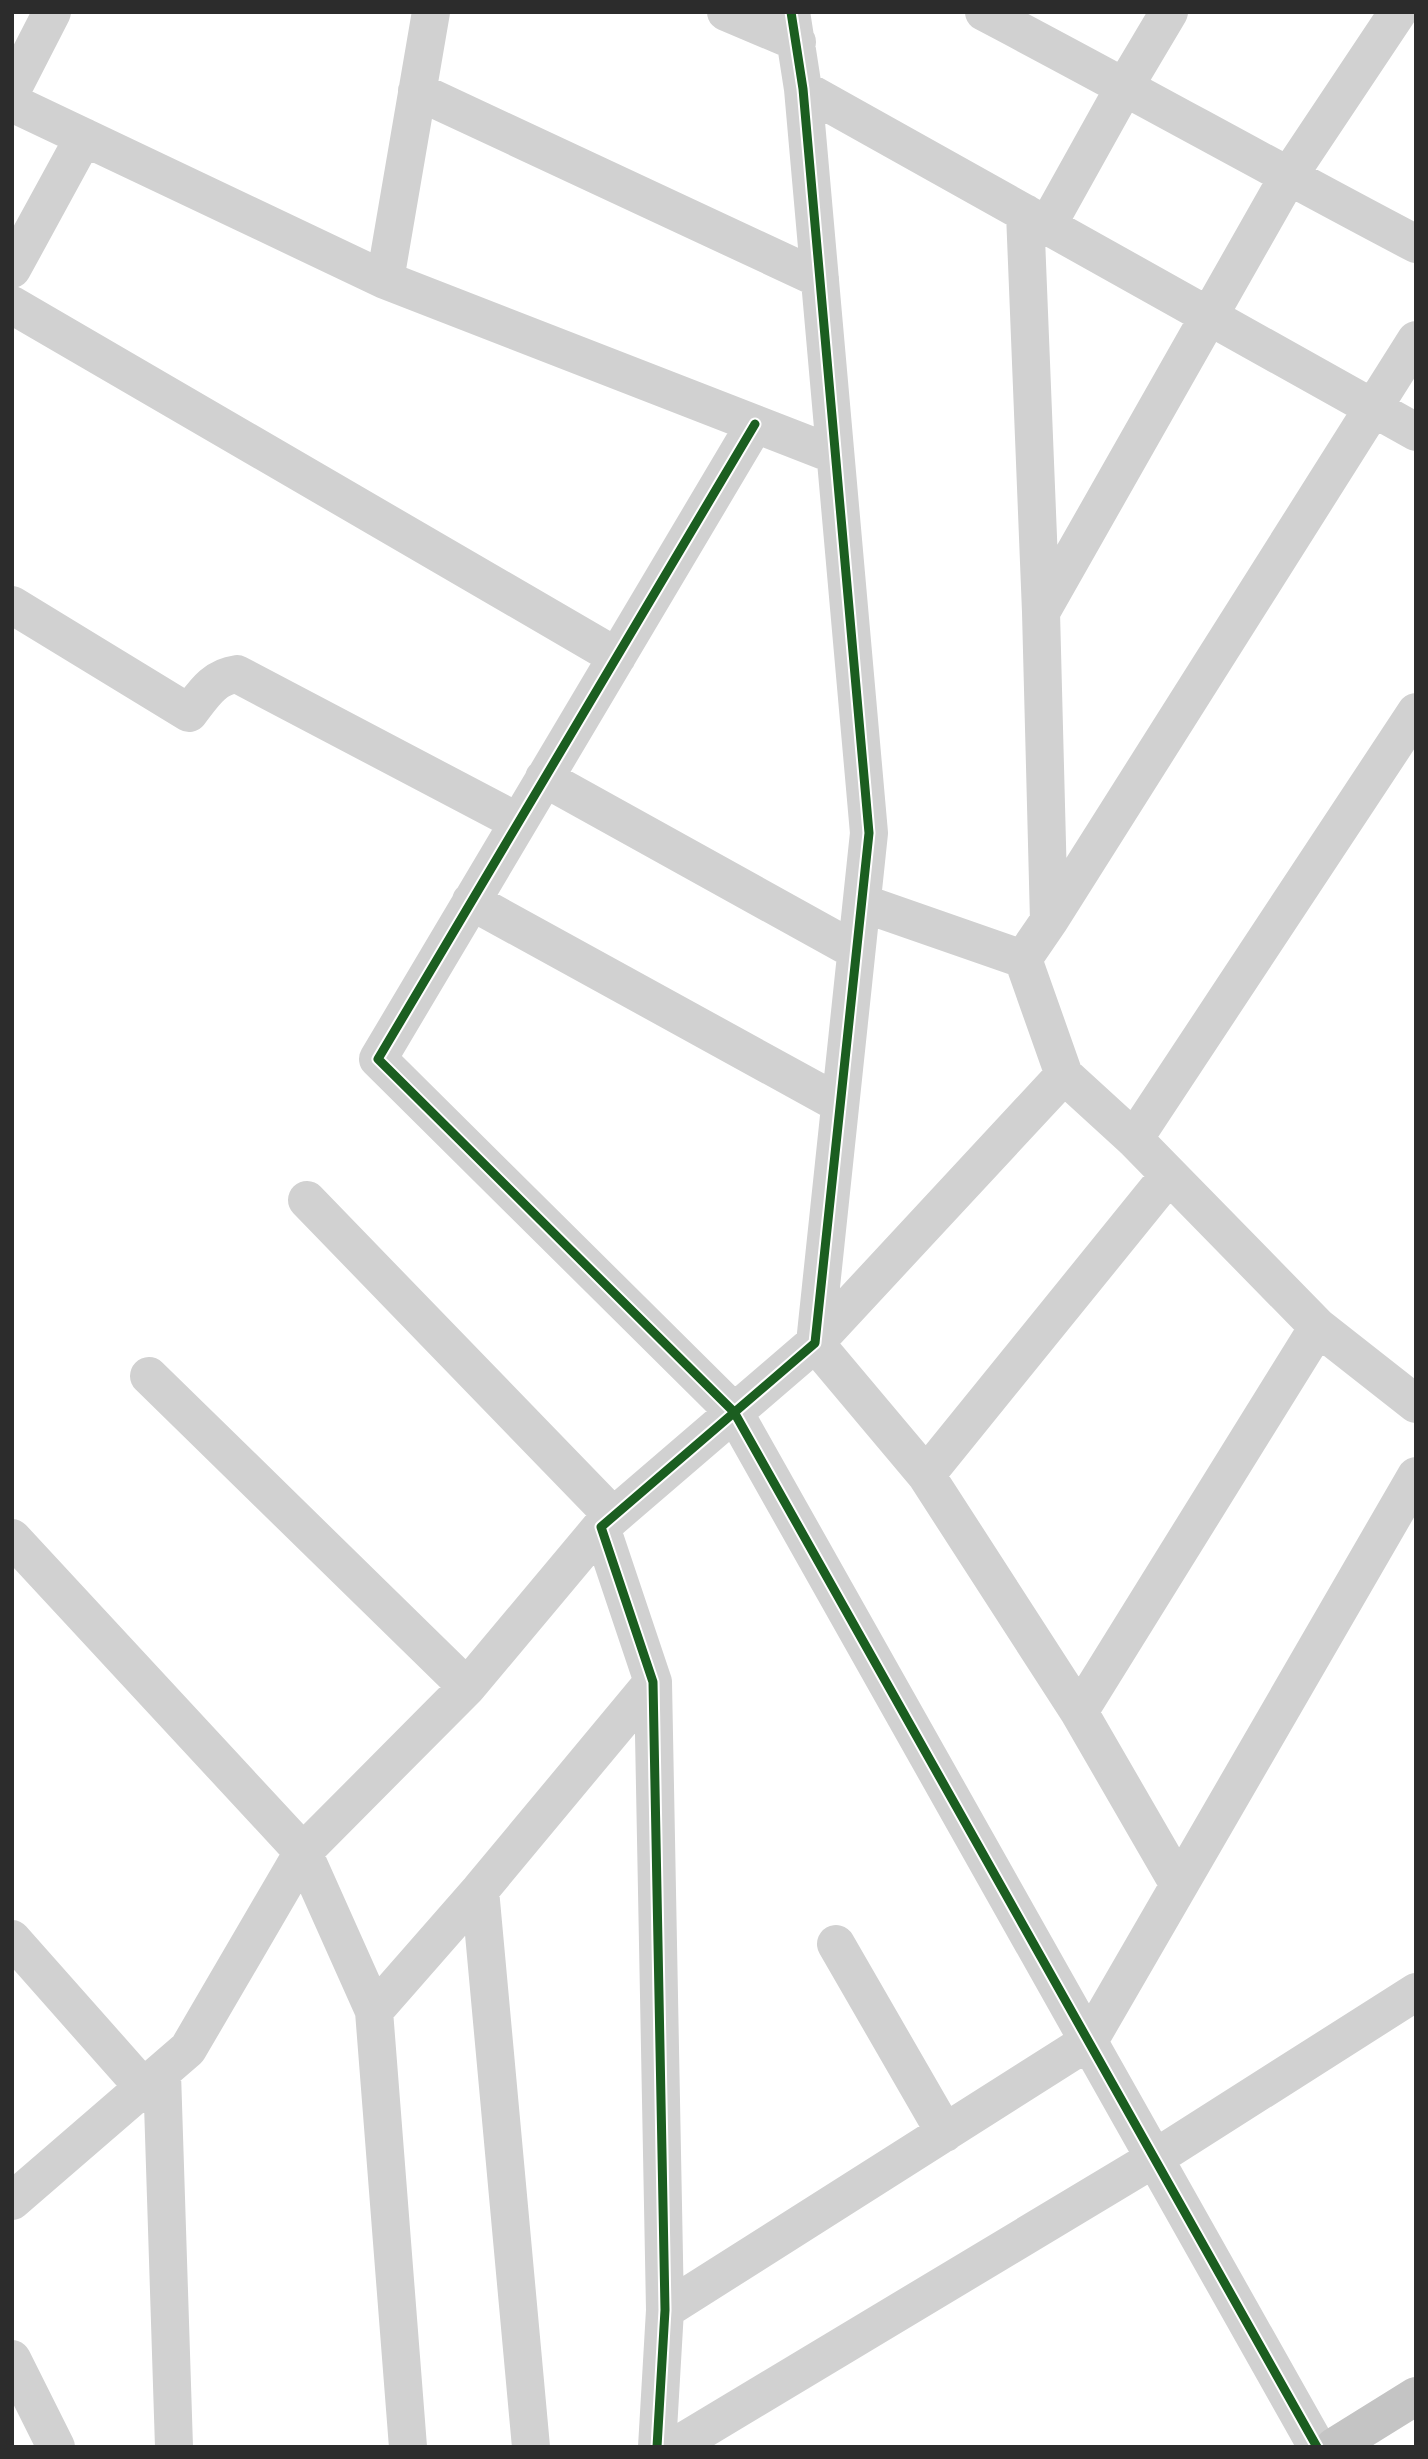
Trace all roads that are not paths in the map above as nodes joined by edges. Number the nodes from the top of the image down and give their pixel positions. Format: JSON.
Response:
{"nodes":[{"id":1,"x":52,"y":12,"type":"edge"},
{"id":2,"x":431,"y":12,"type":"edge"},
{"id":3,"x":726,"y":12,"type":"edge"},
{"id":4,"x":984,"y":12,"type":"edge"},
{"id":5,"x":1170,"y":12,"type":"edge"},
{"id":6,"x":1398,"y":12,"type":"edge"},
{"id":7,"x":794,"y":27,"type":"edge"},
{"id":8,"x":1125,"y":86,"type":"junction"},
{"id":9,"x":803,"y":89,"type":"junction"},
{"id":10,"x":12,"y":90,"type":"edge"},
{"id":11,"x":417,"y":91,"type":"junction"},
{"id":12,"x":12,"y":103,"type":"edge"},
{"id":13,"x":84,"y":137,"type":"junction"},
{"id":14,"x":1288,"y":177,"type":"junction"},
{"id":15,"x":1036,"y":219,"type":"junction"},
{"id":16,"x":1416,"y":244,"type":"edge"},
{"id":17,"x":12,"y":269,"type":"edge"},
{"id":18,"x":820,"y":279,"type":"junction"},
{"id":19,"x":385,"y":280,"type":"junction"},
{"id":20,"x":12,"y":305,"type":"edge"},
{"id":21,"x":1209,"y":316,"type":"junction"},
{"id":22,"x":1416,"y":340,"type":"edge"},
{"id":23,"x":1374,"y":409,"type":"junction"},
{"id":24,"x":755,"y":424,"type":"junction"},
{"id":25,"x":1416,"y":432,"type":"edge"},
{"id":26,"x":835,"y":455,"type":"junction"},
{"id":27,"x":12,"y":605,"type":"edge"},
{"id":28,"x":1041,"y":612,"type":"junction"},
{"id":29,"x":617,"y":657,"type":"junction"},
{"id":30,"x":1416,"y":712,"type":"edge"},
{"id":31,"x":544,"y":778,"type":"junction"},
{"id":32,"x":518,"y":822,"type":"junction"},
{"id":33,"x":471,"y":901,"type":"junction"},
{"id":34,"x":862,"y":903,"type":"junction"},
{"id":35,"x":1049,"y":921,"type":"junction"},
{"id":36,"x":856,"y":951,"type":"junction"},
{"id":37,"x":1023,"y":959,"type":"junction"},
{"id":38,"x":1064,"y":1074,"type":"junction"},
{"id":39,"x":840,"y":1104,"type":"junction"},
{"id":40,"x":1134,"y":1139,"type":"junction"},
{"id":41,"x":1169,"y":1175,"type":"junction"},
{"id":42,"x":307,"y":1200,"type":"dead end"},
{"id":43,"x":1318,"y":1327,"type":"junction"},
{"id":44,"x":815,"y":1343,"type":"junction"},
{"id":45,"x":149,"y":1376,"type":"dead end"},
{"id":46,"x":1416,"y":1404,"type":"edge"},
{"id":47,"x":734,"y":1412,"type":"junction"},
{"id":48,"x":926,"y":1475,"type":"junction"},
{"id":49,"x":1416,"y":1476,"type":"edge"},
{"id":50,"x":607,"y":1521,"type":"junction"},
{"id":51,"x":12,"y":1538,"type":"edge"},
{"id":52,"x":653,"y":1682,"type":"junction"},
{"id":53,"x":467,"y":1687,"type":"junction"},
{"id":54,"x":1079,"y":1712,"type":"junction"},
{"id":55,"x":303,"y":1852,"type":"junction"},
{"id":56,"x":1179,"y":1885,"type":"junction"},
{"id":57,"x":480,"y":1890,"type":"junction"},
{"id":58,"x":12,"y":1939,"type":"edge"},
{"id":59,"x":836,"y":1944,"type":"dead end"},
{"id":60,"x":1416,"y":1992,"type":"edge"},
{"id":61,"x":374,"y":2011,"type":"junction"},
{"id":62,"x":1089,"y":2042,"type":"junction"},
{"id":63,"x":153,"y":2080,"type":"junction"},
{"id":64,"x":945,"y":2133,"type":"junction"},
{"id":65,"x":1155,"y":2158,"type":"junction"},
{"id":66,"x":12,"y":2201,"type":"edge"},
{"id":67,"x":665,"y":2310,"type":"junction"},
{"id":68,"x":12,"y":2359,"type":"edge"},
{"id":69,"x":1416,"y":2396,"type":"edge"},
{"id":70,"x":56,"y":2447,"type":"edge"},
{"id":71,"x":174,"y":2447,"type":"edge"},
{"id":72,"x":408,"y":2447,"type":"edge"},
{"id":73,"x":531,"y":2447,"type":"edge"},
{"id":74,"x":657,"y":2447,"type":"edge"},
{"id":75,"x":674,"y":2447,"type":"edge"},
{"id":76,"x":1317,"y":2447,"type":"edge"},
{"id":77,"x":1334,"y":2447,"type":"edge"}],
"edges":[{"from":1,"to":10,"type":"street"},
{"from":2,"to":11,"type":"street"},
{"from":3,"to":7,"type":"street"},
{"from":4,"to":8,"type":"street"},
{"from":5,"to":8,"type":"street"},
{"from":6,"to":14,"type":"street"},
{"from":7,"to":9,"type":"street"},
{"from":8,"to":14,"type":"street"},
{"from":8,"to":15,"type":"street"},
{"from":9,"to":15,"type":"street"},
{"from":9,"to":18,"type":"street"},
{"from":11,"to":18,"type":"street"},
{"from":11,"to":19,"type":"street"},
{"from":12,"to":13,"type":"street"},
{"from":13,"to":17,"type":"street"},
{"from":13,"to":19,"type":"street"},
{"from":14,"to":16,"type":"street"},
{"from":14,"to":21,"type":"street"},
{"from":15,"to":21,"type":"street"},
{"from":15,"to":28,"type":"street"},
{"from":18,"to":26,"type":"street"},
{"from":19,"to":24,"type":"street"},
{"from":20,"to":29,"type":"street"},
{"from":21,"to":23,"type":"street"},
{"from":21,"to":28,"type":"street"},
{"from":22,"to":23,"type":"street"},
{"from":23,"to":25,"type":"street"},
{"from":23,"to":35,"type":"street"},
{"from":24,"to":26,"type":"street"},
{"from":24,"to":29,"type":"street"},
{"from":26,"to":34,"type":"street"},
{"from":27,"to":32,"type":"street"},
{"from":28,"to":35,"type":"street"},
{"from":29,"to":31,"type":"street"},
{"from":30,"to":40,"type":"street"},
{"from":31,"to":32,"type":"street"},
{"from":31,"to":36,"type":"street"},
{"from":32,"to":33,"type":"street"},
{"from":33,"to":39,"type":"street"},
{"from":33,"to":47,"type":"street"},
{"from":34,"to":36,"type":"street"},
{"from":34,"to":37,"type":"street"},
{"from":35,"to":37,"type":"street"},
{"from":36,"to":39,"type":"street"},
{"from":37,"to":38,"type":"street"},
{"from":38,"to":40,"type":"street"},
{"from":38,"to":44,"type":"street"},
{"from":39,"to":44,"type":"street"},
{"from":40,"to":41,"type":"street"},
{"from":41,"to":43,"type":"street"},
{"from":41,"to":48,"type":"street"},
{"from":42,"to":50,"type":"street"},
{"from":43,"to":46,"type":"street"},
{"from":43,"to":54,"type":"street"},
{"from":44,"to":47,"type":"street"},
{"from":44,"to":48,"type":"street"},
{"from":45,"to":53,"type":"street"},
{"from":47,"to":50,"type":"street"},
{"from":47,"to":62,"type":"street"},
{"from":48,"to":54,"type":"street"},
{"from":49,"to":56,"type":"street"},
{"from":50,"to":52,"type":"street"},
{"from":50,"to":53,"type":"street"},
{"from":51,"to":55,"type":"street"},
{"from":52,"to":57,"type":"street"},
{"from":52,"to":67,"type":"street"},
{"from":53,"to":55,"type":"street"},
{"from":54,"to":56,"type":"street"},
{"from":55,"to":61,"type":"street"},
{"from":55,"to":63,"type":"street"},
{"from":56,"to":62,"type":"street"},
{"from":57,"to":61,"type":"street"},
{"from":57,"to":73,"type":"street"},
{"from":58,"to":63,"type":"street"},
{"from":59,"to":64,"type":"street"},
{"from":60,"to":65,"type":"street"},
{"from":61,"to":72,"type":"street"},
{"from":62,"to":64,"type":"street"},
{"from":62,"to":65,"type":"street"},
{"from":63,"to":66,"type":"street"},
{"from":63,"to":71,"type":"street"},
{"from":64,"to":67,"type":"street"},
{"from":65,"to":75,"type":"street"},
{"from":65,"to":76,"type":"street"},
{"from":67,"to":74,"type":"street"},
{"from":68,"to":70,"type":"street"},
{"from":69,"to":77,"type":"main road"}]}
